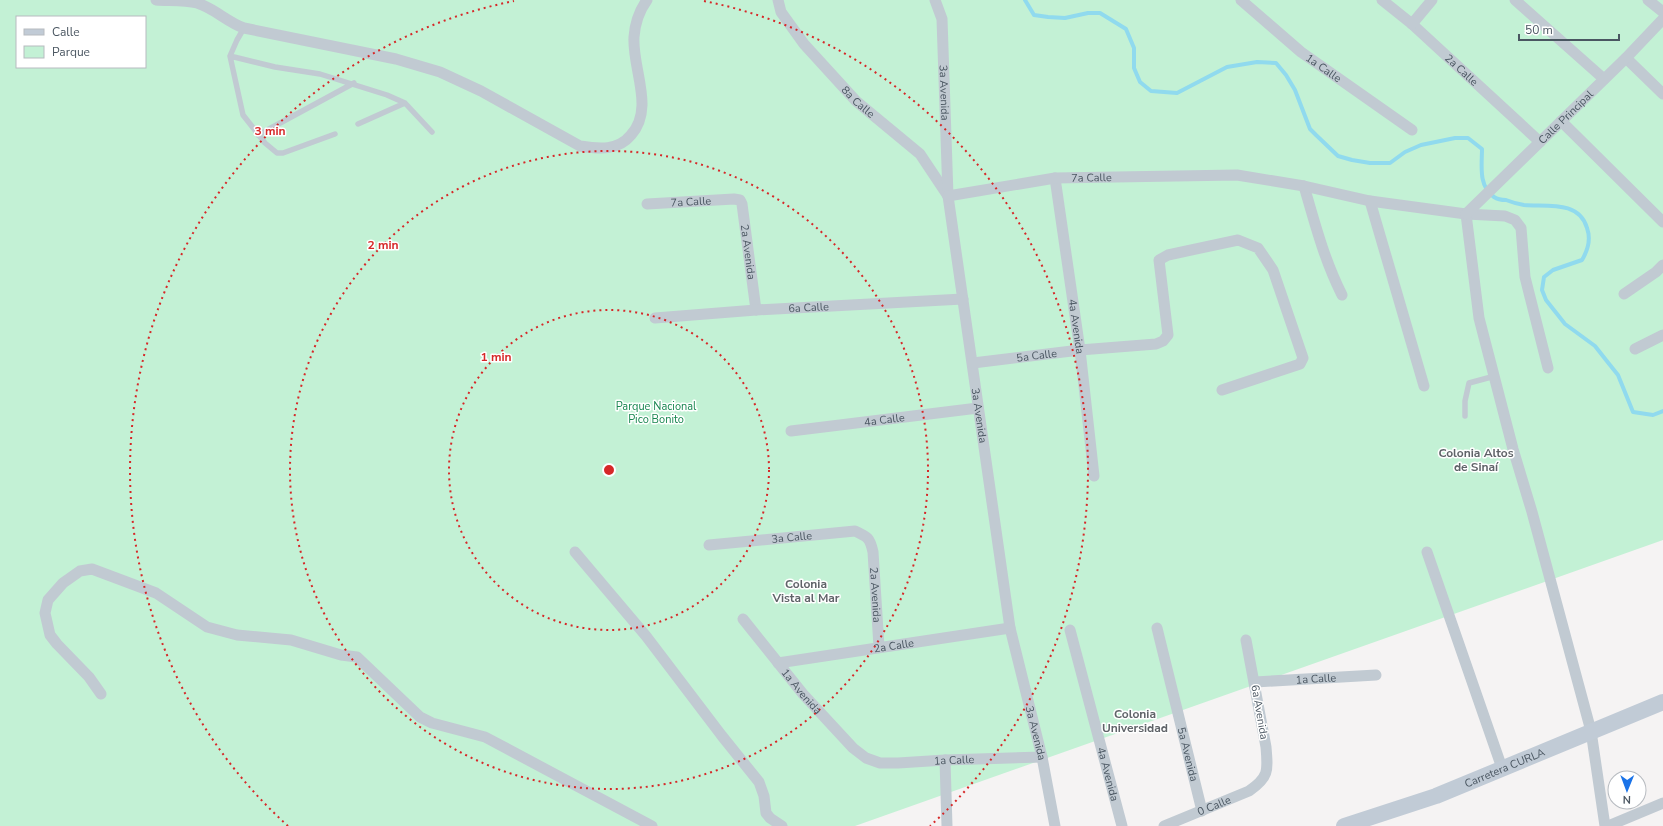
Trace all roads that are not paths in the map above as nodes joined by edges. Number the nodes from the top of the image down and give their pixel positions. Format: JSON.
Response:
{"nodes":[{"id":1,"x":156,"y":0,"type":"edge"},
{"id":2,"x":647,"y":0,"type":"edge"},
{"id":3,"x":778,"y":0,"type":"edge"},
{"id":4,"x":935,"y":0,"type":"edge"},
{"id":5,"x":1241,"y":0,"type":"edge"},
{"id":6,"x":1382,"y":0,"type":"edge"},
{"id":7,"x":1432,"y":0,"type":"edge"},
{"id":8,"x":1515,"y":0,"type":"edge"},
{"id":9,"x":1648,"y":0,"type":"edge"},
{"id":10,"x":1663,"y":12,"type":"edge"},
{"id":11,"x":1663,"y":19,"type":"edge"},
{"id":12,"x":1412,"y":24,"type":"junction"},
{"id":13,"x":244,"y":28,"type":"junction"},
{"id":14,"x":230,"y":56,"type":"junction"},
{"id":15,"x":1626,"y":58,"type":"junction"},
{"id":16,"x":1604,"y":79,"type":"junction"},
{"id":17,"x":354,"y":83,"type":"junction"},
{"id":18,"x":1663,"y":94,"type":"edge"},
{"id":19,"x":405,"y":103,"type":"junction"},
{"id":20,"x":1561,"y":121,"type":"junction"},
{"id":21,"x":358,"y":124,"type":"dead end"},
{"id":22,"x":1412,"y":130,"type":"dead end"},
{"id":23,"x":432,"y":132,"type":"dead end"},
{"id":24,"x":335,"y":134,"type":"dead end"},
{"id":25,"x":258,"y":135,"type":"junction"},
{"id":26,"x":1540,"y":142,"type":"junction"},
{"id":27,"x":1055,"y":178,"type":"junction"},
{"id":28,"x":1304,"y":186,"type":"junction"},
{"id":29,"x":948,"y":196,"type":"junction"},
{"id":30,"x":734,"y":199,"type":"joint"},
{"id":31,"x":1370,"y":201,"type":"junction"},
{"id":32,"x":647,"y":204,"type":"dead end"},
{"id":33,"x":1466,"y":214,"type":"junction"},
{"id":34,"x":1663,"y":222,"type":"edge"},
{"id":35,"x":1663,"y":265,"type":"edge"},
{"id":36,"x":1624,"y":294,"type":"dead end"},
{"id":37,"x":1342,"y":295,"type":"dead end"},
{"id":38,"x":963,"y":299,"type":"junction"},
{"id":39,"x":756,"y":310,"type":"junction"},
{"id":40,"x":655,"y":318,"type":"dead end"},
{"id":41,"x":1663,"y":335,"type":"edge"},
{"id":42,"x":1635,"y":349,"type":"dead end"},
{"id":43,"x":1080,"y":350,"type":"junction"},
{"id":44,"x":972,"y":363,"type":"junction"},
{"id":45,"x":1548,"y":368,"type":"dead end"},
{"id":46,"x":1495,"y":376,"type":"junction"},
{"id":47,"x":1424,"y":386,"type":"dead end"},
{"id":48,"x":1222,"y":390,"type":"dead end"},
{"id":49,"x":978,"y":408,"type":"junction"},
{"id":50,"x":1465,"y":416,"type":"dead end"},
{"id":51,"x":791,"y":431,"type":"dead end"},
{"id":52,"x":1094,"y":476,"type":"dead end"},
{"id":53,"x":871,"y":542,"type":"joint"},
{"id":54,"x":709,"y":545,"type":"dead end"},
{"id":55,"x":575,"y":552,"type":"dead end"},
{"id":56,"x":1427,"y":552,"type":"dead end"},
{"id":57,"x":742,"y":619,"type":"dead end"},
{"id":58,"x":1010,"y":628,"type":"junction"},
{"id":59,"x":1157,"y":628,"type":"dead end"},
{"id":60,"x":1070,"y":630,"type":"dead end"},
{"id":61,"x":1246,"y":640,"type":"dead end"},
{"id":62,"x":879,"y":647,"type":"junction"},
{"id":63,"x":778,"y":663,"type":"junction"},
{"id":64,"x":1376,"y":675,"type":"dead end"},
{"id":65,"x":1255,"y":682,"type":"junction"},
{"id":66,"x":101,"y":694,"type":"dead end"},
{"id":67,"x":1663,"y":702,"type":"edge"},
{"id":68,"x":1591,"y":731,"type":"junction"},
{"id":69,"x":1042,"y":757,"type":"junction"},
{"id":70,"x":866,"y":758,"type":"joint"},
{"id":71,"x":945,"y":760,"type":"junction"},
{"id":72,"x":1502,"y":768,"type":"junction"},
{"id":73,"x":1261,"y":782,"type":"joint"},
{"id":74,"x":1663,"y":803,"type":"edge"},
{"id":75,"x":1202,"y":811,"type":"junction"},
{"id":76,"x":652,"y":826,"type":"edge"},
{"id":77,"x":782,"y":826,"type":"edge"},
{"id":78,"x":947,"y":826,"type":"edge"},
{"id":79,"x":1055,"y":826,"type":"edge"},
{"id":80,"x":1122,"y":826,"type":"edge"},
{"id":81,"x":1164,"y":826,"type":"edge"},
{"id":82,"x":1344,"y":826,"type":"edge"},
{"id":83,"x":1606,"y":826,"type":"edge"}],
"edges":[{"from":1,"to":13,"type":"street"},
{"from":2,"to":13,"type":"street"},
{"from":3,"to":29,"type":"street","name":"8a Calle"},
{"from":4,"to":29,"type":"street","name":"3a Avenida"},
{"from":5,"to":22,"type":"street","name":"1a Calle"},
{"from":6,"to":12,"type":"street","name":"2a Calle"},
{"from":7,"to":12,"type":"street"},
{"from":8,"to":16,"type":"street"},
{"from":9,"to":10,"type":"street"},
{"from":11,"to":15,"type":"street","name":"Calle Principal"},
{"from":12,"to":26,"type":"street","name":"2a Calle"},
{"from":13,"to":14,"type":"lane"},
{"from":14,"to":17,"type":"lane"},
{"from":14,"to":25,"type":"lane"},
{"from":15,"to":16,"type":"street","name":"Calle Principal"},
{"from":15,"to":18,"type":"street"},
{"from":16,"to":20,"type":"street","name":"Calle Principal"},
{"from":17,"to":19,"type":"lane"},
{"from":17,"to":25,"type":"lane"},
{"from":19,"to":21,"type":"lane"},
{"from":19,"to":23,"type":"lane"},
{"from":20,"to":26,"type":"street","name":"Calle Principal"},
{"from":20,"to":34,"type":"street"},
{"from":24,"to":25,"type":"lane"},
{"from":26,"to":33,"type":"street","name":"Calle Principal"},
{"from":27,"to":28,"type":"street","name":"7a Calle"},
{"from":27,"to":29,"type":"street","name":"7a Calle"},
{"from":27,"to":43,"type":"street","name":"4a Avenida"},
{"from":28,"to":31,"type":"street","name":"7a Calle"},
{"from":28,"to":37,"type":"street"},
{"from":29,"to":38,"type":"street","name":"3a Avenida"},
{"from":30,"to":32,"type":"street","name":"7a Calle"},
{"from":30,"to":39,"type":"street","name":"2a Avenida"},
{"from":31,"to":33,"type":"street","name":"7a Calle"},
{"from":31,"to":47,"type":"street"},
{"from":33,"to":45,"type":"street","name":"7a Calle"},
{"from":33,"to":46,"type":"street"},
{"from":35,"to":36,"type":"street"},
{"from":38,"to":39,"type":"street","name":"6a Calle"},
{"from":38,"to":44,"type":"street","name":"3a Avenida"},
{"from":39,"to":40,"type":"street","name":"6a Calle"},
{"from":41,"to":42,"type":"street"},
{"from":43,"to":44,"type":"street","name":"5a Calle"},
{"from":43,"to":48,"type":"street","name":"5a Calle"},
{"from":43,"to":52,"type":"street","name":"4a Avenida"},
{"from":44,"to":49,"type":"street","name":"3a Avenida"},
{"from":46,"to":50,"type":"lane"},
{"from":46,"to":68,"type":"street"},
{"from":49,"to":51,"type":"street","name":"4a Calle"},
{"from":49,"to":58,"type":"street","name":"3a Avenida"},
{"from":53,"to":54,"type":"street","name":"3a Calle"},
{"from":53,"to":62,"type":"street","name":"2a Avenida"},
{"from":55,"to":77,"type":"street"},
{"from":56,"to":72,"type":"street"},
{"from":57,"to":63,"type":"street","name":"1a Avenida"},
{"from":58,"to":62,"type":"street","name":"2a Calle"},
{"from":58,"to":69,"type":"street","name":"3a Avenida"},
{"from":59,"to":75,"type":"street","name":"5a Avenida"},
{"from":60,"to":80,"type":"street","name":"4a Avenida"},
{"from":61,"to":65,"type":"street","name":"6a Avenida"},
{"from":62,"to":63,"type":"street","name":"2a Calle"},
{"from":63,"to":70,"type":"street","name":"1a Avenida"},
{"from":64,"to":65,"type":"street","name":"1a Calle"},
{"from":65,"to":73,"type":"street","name":"6a Avenida"},
{"from":66,"to":76,"type":"street"},
{"from":67,"to":68,"type":"main road","name":"Carretera CURLA"},
{"from":68,"to":72,"type":"main road","name":"Carretera CURLA"},
{"from":68,"to":83,"type":"street"},
{"from":69,"to":71,"type":"street","name":"1a Calle"},
{"from":69,"to":79,"type":"street","name":"3a Avenida"},
{"from":70,"to":71,"type":"street","name":"1a Calle"},
{"from":71,"to":78,"type":"street"},
{"from":72,"to":82,"type":"main road","name":"Carretera CURLA"},
{"from":73,"to":75,"type":"street","name":"0 Calle"},
{"from":74,"to":83,"type":"street"},
{"from":75,"to":81,"type":"street","name":"0 Calle"}]}
